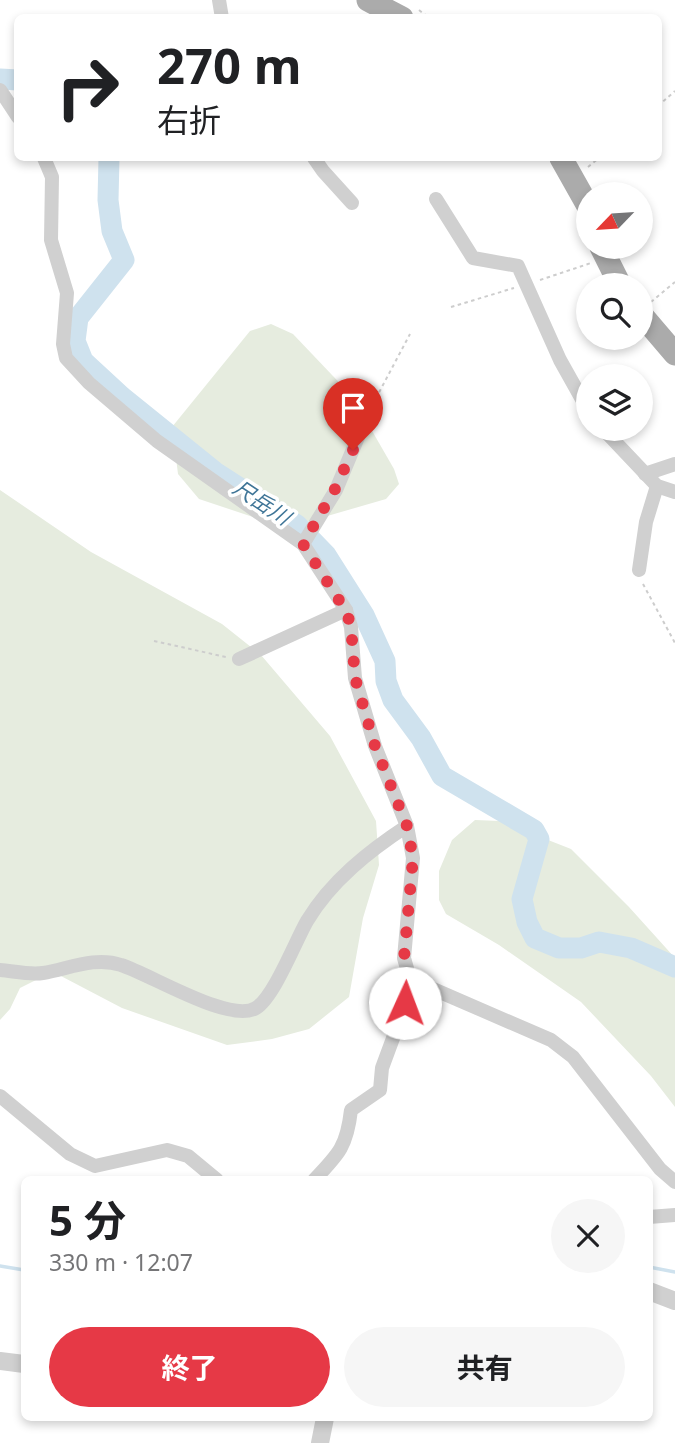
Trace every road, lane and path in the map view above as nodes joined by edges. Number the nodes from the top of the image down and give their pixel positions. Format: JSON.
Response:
{"nodes":[{"id":1,"x":368,"y":0,"type":"edge"},
{"id":2,"x":394,"y":14,"type":"edge"},
{"id":3,"x":0,"y":90,"type":"edge"},
{"id":4,"x":14,"y":111,"type":"edge"},
{"id":5,"x":45,"y":161,"type":"edge"},
{"id":6,"x":316,"y":161,"type":"edge"},
{"id":7,"x":563,"y":161,"type":"edge"},
{"id":8,"x":576,"y":185,"type":"edge"},
{"id":9,"x":436,"y":199,"type":"dead end"},
{"id":10,"x":352,"y":202,"type":"dead end"},
{"id":11,"x":586,"y":259,"type":"edge"},
{"id":12,"x":675,"y":282,"type":"edge"},
{"id":13,"x":525,"y":285,"type":"junction"},
{"id":14,"x":653,"y":301,"type":"edge"},
{"id":15,"x":451,"y":306,"type":"dead end"},
{"id":16,"x":653,"y":320,"type":"edge"},
{"id":17,"x":410,"y":334,"type":"dead end"},
{"id":18,"x":675,"y":354,"type":"edge"},
{"id":19,"x":576,"y":388,"type":"edge"},
{"id":20,"x":362,"y":427,"type":"joint"},
{"id":21,"x":614,"y":441,"type":"edge"},
{"id":22,"x":675,"y":464,"type":"edge"},
{"id":23,"x":645,"y":474,"type":"junction"},
{"id":24,"x":657,"y":486,"type":"junction"},
{"id":25,"x":675,"y":492,"type":"edge"},
{"id":26,"x":303,"y":544,"type":"junction"},
{"id":27,"x":639,"y":570,"type":"joint"},
{"id":28,"x":346,"y":611,"type":"junction"},
{"id":29,"x":154,"y":641,"type":"dead end"},
{"id":30,"x":675,"y":643,"type":"edge"},
{"id":31,"x":235,"y":658,"type":"joint"},
{"id":32,"x":407,"y":826,"type":"junction"},
{"id":33,"x":0,"y":970,"type":"edge"},
{"id":34,"x":410,"y":979,"type":"junction"},
{"id":35,"x":0,"y":1096,"type":"edge"},
{"id":36,"x":212,"y":1176,"type":"edge"},
{"id":37,"x":318,"y":1176,"type":"edge"},
{"id":38,"x":675,"y":1182,"type":"edge"},
{"id":39,"x":675,"y":1215,"type":"edge"},
{"id":40,"x":653,"y":1217,"type":"edge"},
{"id":41,"x":653,"y":1293,"type":"edge"},
{"id":42,"x":675,"y":1301,"type":"edge"},
{"id":43,"x":0,"y":1361,"type":"edge"},
{"id":44,"x":21,"y":1364,"type":"edge"},
{"id":45,"x":324,"y":1421,"type":"edge"},
{"id":46,"x":320,"y":1443,"type":"edge"}],
"edges":[{"from":1,"to":2,"type":"main road"},
{"from":3,"to":4,"type":"street"},
{"from":5,"to":26,"type":"street"},
{"from":6,"to":10,"type":"street"},
{"from":7,"to":8,"type":"main road"},
{"from":9,"to":13,"type":"street"},
{"from":11,"to":13,"type":"path"},
{"from":12,"to":14,"type":"path"},
{"from":13,"to":15,"type":"path"},
{"from":13,"to":19,"type":"street"},
{"from":16,"to":18,"type":"main road"},
{"from":17,"to":20,"type":"path"},
{"from":20,"to":26,"type":"street"},
{"from":21,"to":23,"type":"street"},
{"from":22,"to":23,"type":"street"},
{"from":23,"to":24,"type":"street"},
{"from":24,"to":25,"type":"street"},
{"from":24,"to":27,"type":"street"},
{"from":26,"to":28,"type":"street"},
{"from":27,"to":30,"type":"path"},
{"from":28,"to":31,"type":"street"},
{"from":28,"to":32,"type":"street"},
{"from":29,"to":31,"type":"path"},
{"from":32,"to":33,"type":"street"},
{"from":32,"to":34,"type":"street"},
{"from":34,"to":37,"type":"street"},
{"from":34,"to":38,"type":"street"},
{"from":35,"to":36,"type":"street"},
{"from":39,"to":40,"type":"street"},
{"from":41,"to":42,"type":"street"},
{"from":43,"to":44,"type":"street"},
{"from":45,"to":46,"type":"street"}]}
